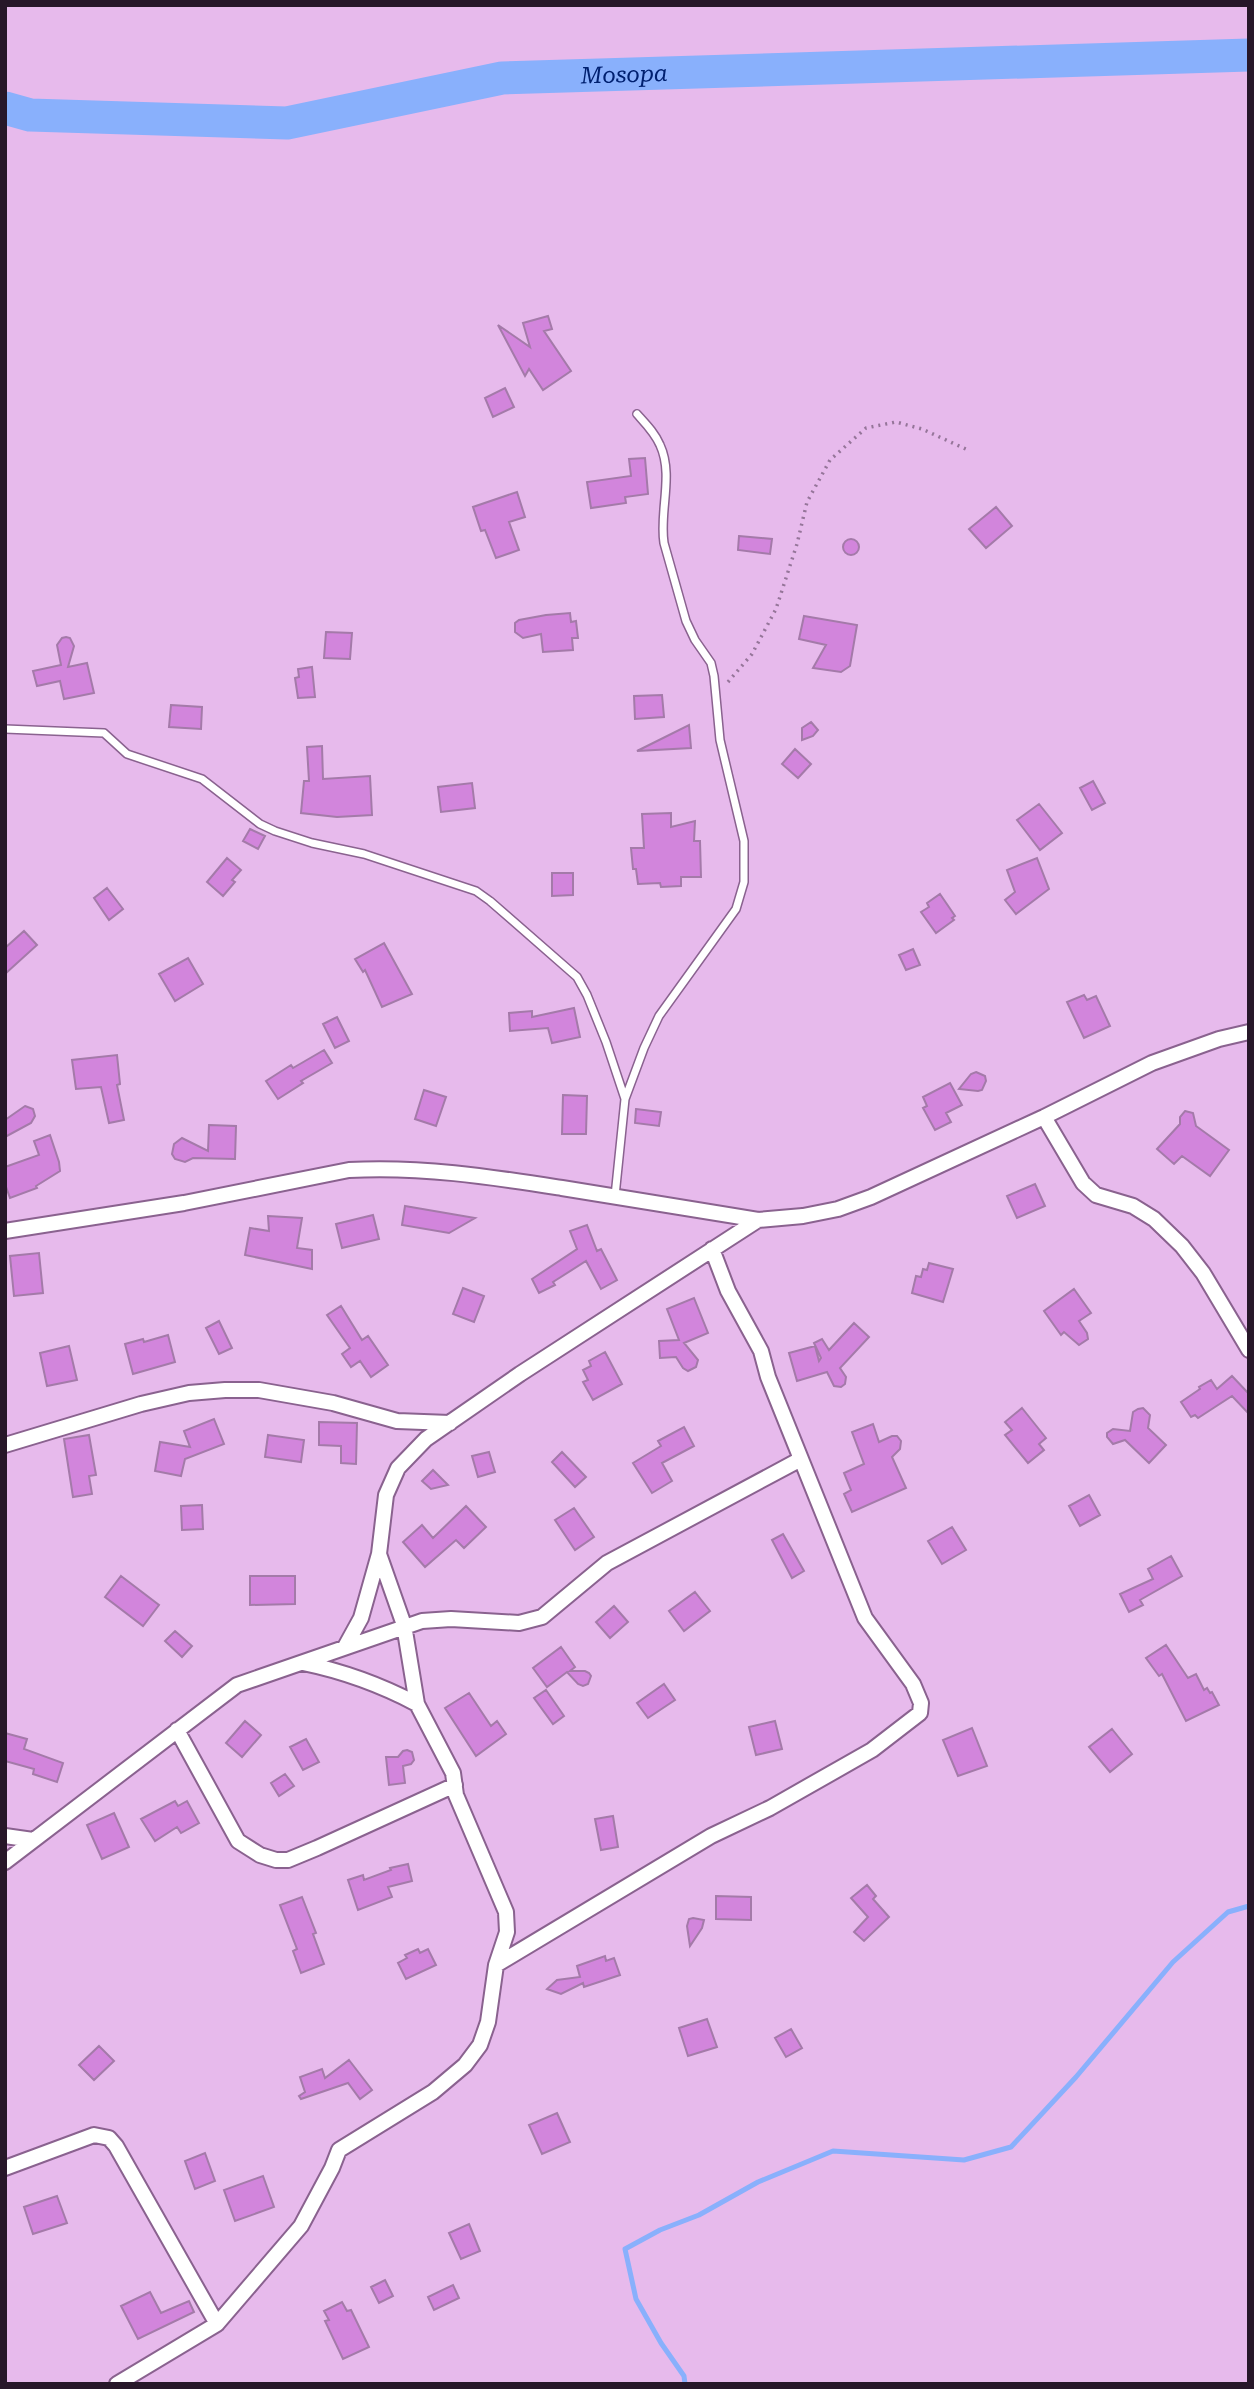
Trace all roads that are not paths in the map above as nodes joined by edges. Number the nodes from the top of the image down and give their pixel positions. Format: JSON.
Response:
{"nodes":[{"id":1,"x":637,"y":414,"type":"dead end"},
{"id":2,"x":5,"y":729,"type":"edge"},
{"id":3,"x":1249,"y":1032,"type":"edge"},
{"id":4,"x":625,"y":1099,"type":"junction"},
{"id":5,"x":1044,"y":1117,"type":"junction"},
{"id":6,"x":614,"y":1197,"type":"junction"},
{"id":7,"x":758,"y":1220,"type":"junction"},
{"id":8,"x":5,"y":1231,"type":"edge"},
{"id":9,"x":712,"y":1249,"type":"junction"},
{"id":10,"x":1249,"y":1349,"type":"edge"},
{"id":11,"x":450,"y":1423,"type":"junction"},
{"id":12,"x":5,"y":1445,"type":"edge"},
{"id":13,"x":801,"y":1459,"type":"junction"},
{"id":14,"x":379,"y":1554,"type":"junction"},
{"id":15,"x":404,"y":1625,"type":"junction"},
{"id":16,"x":345,"y":1647,"type":"junction"},
{"id":17,"x":301,"y":1663,"type":"junction"},
{"id":18,"x":417,"y":1703,"type":"junction"},
{"id":19,"x":177,"y":1730,"type":"junction"},
{"id":20,"x":455,"y":1785,"type":"junction"},
{"id":21,"x":5,"y":1836,"type":"edge"},
{"id":22,"x":33,"y":1840,"type":"junction"},
{"id":23,"x":5,"y":1862,"type":"edge"},
{"id":24,"x":496,"y":1965,"type":"junction"},
{"id":25,"x":5,"y":2168,"type":"edge"},
{"id":26,"x":217,"y":2325,"type":"junction"},
{"id":27,"x":117,"y":2384,"type":"edge"}],
"edges":[{"from":1,"to":4,"type":"lane"},
{"from":2,"to":4,"type":"lane"},
{"from":3,"to":5,"type":"street"},
{"from":4,"to":6,"type":"lane"},
{"from":5,"to":7,"type":"street"},
{"from":5,"to":10,"type":"street"},
{"from":6,"to":7,"type":"street"},
{"from":6,"to":8,"type":"street"},
{"from":7,"to":9,"type":"street"},
{"from":9,"to":11,"type":"street"},
{"from":9,"to":13,"type":"street"},
{"from":11,"to":12,"type":"street"},
{"from":11,"to":14,"type":"street"},
{"from":13,"to":15,"type":"street"},
{"from":13,"to":24,"type":"street"},
{"from":14,"to":15,"type":"street"},
{"from":14,"to":16,"type":"street"},
{"from":15,"to":16,"type":"street"},
{"from":15,"to":18,"type":"street"},
{"from":16,"to":17,"type":"street"},
{"from":17,"to":18,"type":"street"},
{"from":17,"to":19,"type":"street"},
{"from":18,"to":20,"type":"street"},
{"from":19,"to":20,"type":"street"},
{"from":19,"to":22,"type":"street"},
{"from":20,"to":24,"type":"street"},
{"from":21,"to":22,"type":"street"},
{"from":22,"to":23,"type":"street"},
{"from":24,"to":26,"type":"street"},
{"from":25,"to":26,"type":"street"},
{"from":26,"to":27,"type":"street"}]}
